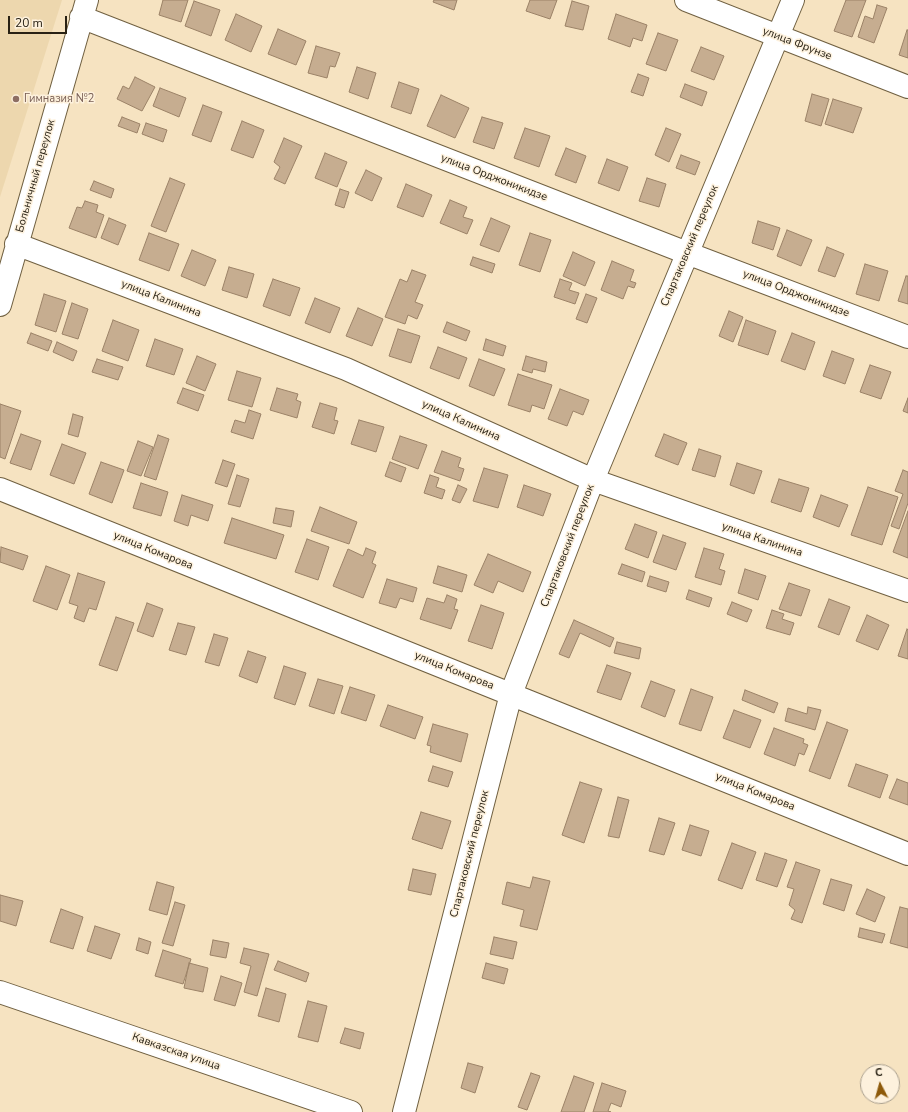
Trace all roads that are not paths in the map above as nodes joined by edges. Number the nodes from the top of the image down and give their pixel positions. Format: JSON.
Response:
{"nodes":[{"id":1,"x":686,"y":0,"type":"edge"},
{"id":2,"x":793,"y":0,"type":"edge"},
{"id":3,"x":84,"y":8,"type":"edge"},
{"id":4,"x":779,"y":37,"type":"junction"},
{"id":5,"x":908,"y":87,"type":"edge"},
{"id":6,"x":16,"y":244,"type":"junction"},
{"id":7,"x":687,"y":253,"type":"junction"},
{"id":8,"x":0,"y":305,"type":"edge"},
{"id":9,"x":908,"y":337,"type":"edge"},
{"id":10,"x":593,"y":480,"type":"junction"},
{"id":11,"x":0,"y":489,"type":"edge"},
{"id":12,"x":908,"y":591,"type":"edge"},
{"id":13,"x":511,"y":694,"type":"junction"},
{"id":14,"x":908,"y":854,"type":"edge"},
{"id":15,"x":0,"y":992,"type":"edge"},
{"id":16,"x":351,"y":1112,"type":"edge"},
{"id":17,"x":404,"y":1112,"type":"edge"}],
"edges":[{"from":1,"to":4,"type":"street","name":"улица Фрунзе"},
{"from":2,"to":4,"type":"street","name":"Спартаковский переулок"},
{"from":3,"to":6,"type":"street","name":"Больничный переулок"},
{"from":3,"to":7,"type":"street","name":"улица Орджоникидзе"},
{"from":4,"to":5,"type":"street","name":"улица Фрунзе"},
{"from":4,"to":7,"type":"street","name":"Спартаковский переулок"},
{"from":6,"to":8,"type":"street","name":"Больничный переулок"},
{"from":6,"to":10,"type":"street","name":"улица Калинина"},
{"from":7,"to":9,"type":"street","name":"улица Орджоникидзе"},
{"from":7,"to":10,"type":"street","name":"Спартаковский переулок"},
{"from":10,"to":12,"type":"street","name":"улица Калинина"},
{"from":10,"to":13,"type":"street","name":"Спартаковский переулок"},
{"from":11,"to":13,"type":"street","name":"улица Комарова"},
{"from":13,"to":14,"type":"street","name":"улица Комарова"},
{"from":13,"to":17,"type":"street","name":"Спартаковский переулок"},
{"from":15,"to":16,"type":"street","name":"Кавказская улица"}]}
